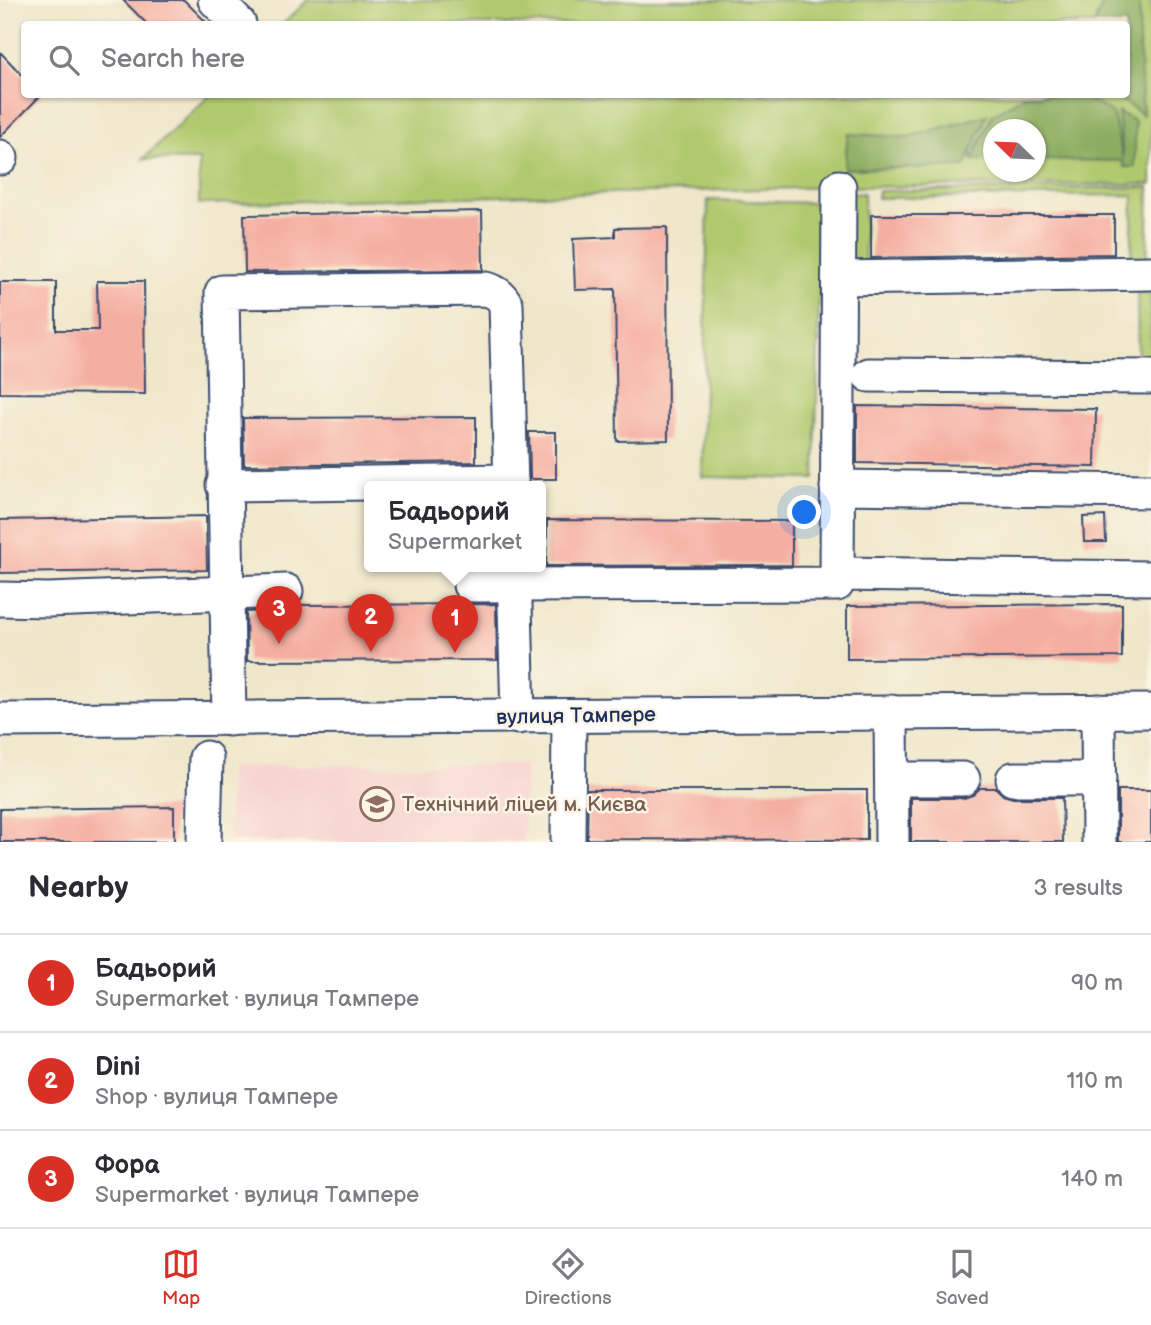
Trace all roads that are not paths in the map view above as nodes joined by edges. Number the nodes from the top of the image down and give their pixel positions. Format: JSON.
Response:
{"nodes":[{"id":1,"x":215,"y":0,"type":"edge"},
{"id":2,"x":236,"y":21,"type":"edge"},
{"id":3,"x":839,"y":187,"type":"dead end"},
{"id":4,"x":1151,"y":273,"type":"edge"},
{"id":5,"x":840,"y":278,"type":"junction"},
{"id":6,"x":869,"y":375,"type":"dead end"},
{"id":7,"x":1151,"y":377,"type":"edge"},
{"id":8,"x":511,"y":481,"type":"edge"},
{"id":9,"x":223,"y":485,"type":"junction"},
{"id":10,"x":364,"y":485,"type":"edge"},
{"id":11,"x":837,"y":487,"type":"junction"},
{"id":12,"x":1151,"y":491,"type":"edge"},
{"id":13,"x":838,"y":574,"type":"junction"},
{"id":14,"x":514,"y":575,"type":"edge"},
{"id":15,"x":1151,"y":578,"type":"edge"},
{"id":16,"x":470,"y":585,"type":"dead end"},
{"id":17,"x":286,"y":591,"type":"dead end"},
{"id":18,"x":226,"y":593,"type":"junction"},
{"id":19,"x":0,"y":599,"type":"edge"},
{"id":20,"x":1098,"y":711,"type":"junction"},
{"id":21,"x":1151,"y":711,"type":"edge"},
{"id":22,"x":891,"y":712,"type":"junction"},
{"id":23,"x":569,"y":716,"type":"junction"},
{"id":24,"x":519,"y":717,"type":"junction"},
{"id":25,"x":229,"y":719,"type":"junction"},
{"id":26,"x":0,"y":720,"type":"edge"},
{"id":27,"x":206,"y":758,"type":"dead end"},
{"id":28,"x":892,"y":779,"type":"junction"},
{"id":29,"x":963,"y":779,"type":"dead end"},
{"id":30,"x":1013,"y":779,"type":"dead end"},
{"id":31,"x":1099,"y":779,"type":"junction"},
{"id":32,"x":204,"y":842,"type":"edge"},
{"id":33,"x":568,"y":842,"type":"edge"},
{"id":34,"x":892,"y":842,"type":"edge"},
{"id":35,"x":1099,"y":842,"type":"edge"}],
"edges":[{"from":1,"to":2,"type":"street"},
{"from":3,"to":5,"type":"street"},
{"from":4,"to":5,"type":"street"},
{"from":5,"to":11,"type":"street"},
{"from":6,"to":7,"type":"street"},
{"from":8,"to":9,"type":"street"},
{"from":9,"to":10,"type":"street"},
{"from":9,"to":18,"type":"street"},
{"from":11,"to":12,"type":"street"},
{"from":11,"to":13,"type":"street"},
{"from":13,"to":14,"type":"street"},
{"from":13,"to":15,"type":"street"},
{"from":14,"to":16,"type":"street"},
{"from":14,"to":24,"type":"street"},
{"from":17,"to":18,"type":"street"},
{"from":18,"to":19,"type":"street"},
{"from":18,"to":25,"type":"street"},
{"from":20,"to":21,"type":"street","name":"вулиця Тампере"},
{"from":20,"to":22,"type":"street","name":"вулиця Тампере"},
{"from":20,"to":31,"type":"street"},
{"from":22,"to":23,"type":"street","name":"вулиця Тампере"},
{"from":22,"to":28,"type":"street"},
{"from":23,"to":24,"type":"street","name":"вулиця Тампере"},
{"from":23,"to":33,"type":"street"},
{"from":24,"to":25,"type":"street","name":"вулиця Тампере"},
{"from":25,"to":26,"type":"street","name":"вулиця Тампере"},
{"from":27,"to":32,"type":"street"},
{"from":28,"to":29,"type":"street"},
{"from":28,"to":34,"type":"street"},
{"from":30,"to":31,"type":"street"},
{"from":31,"to":35,"type":"street"}]}
